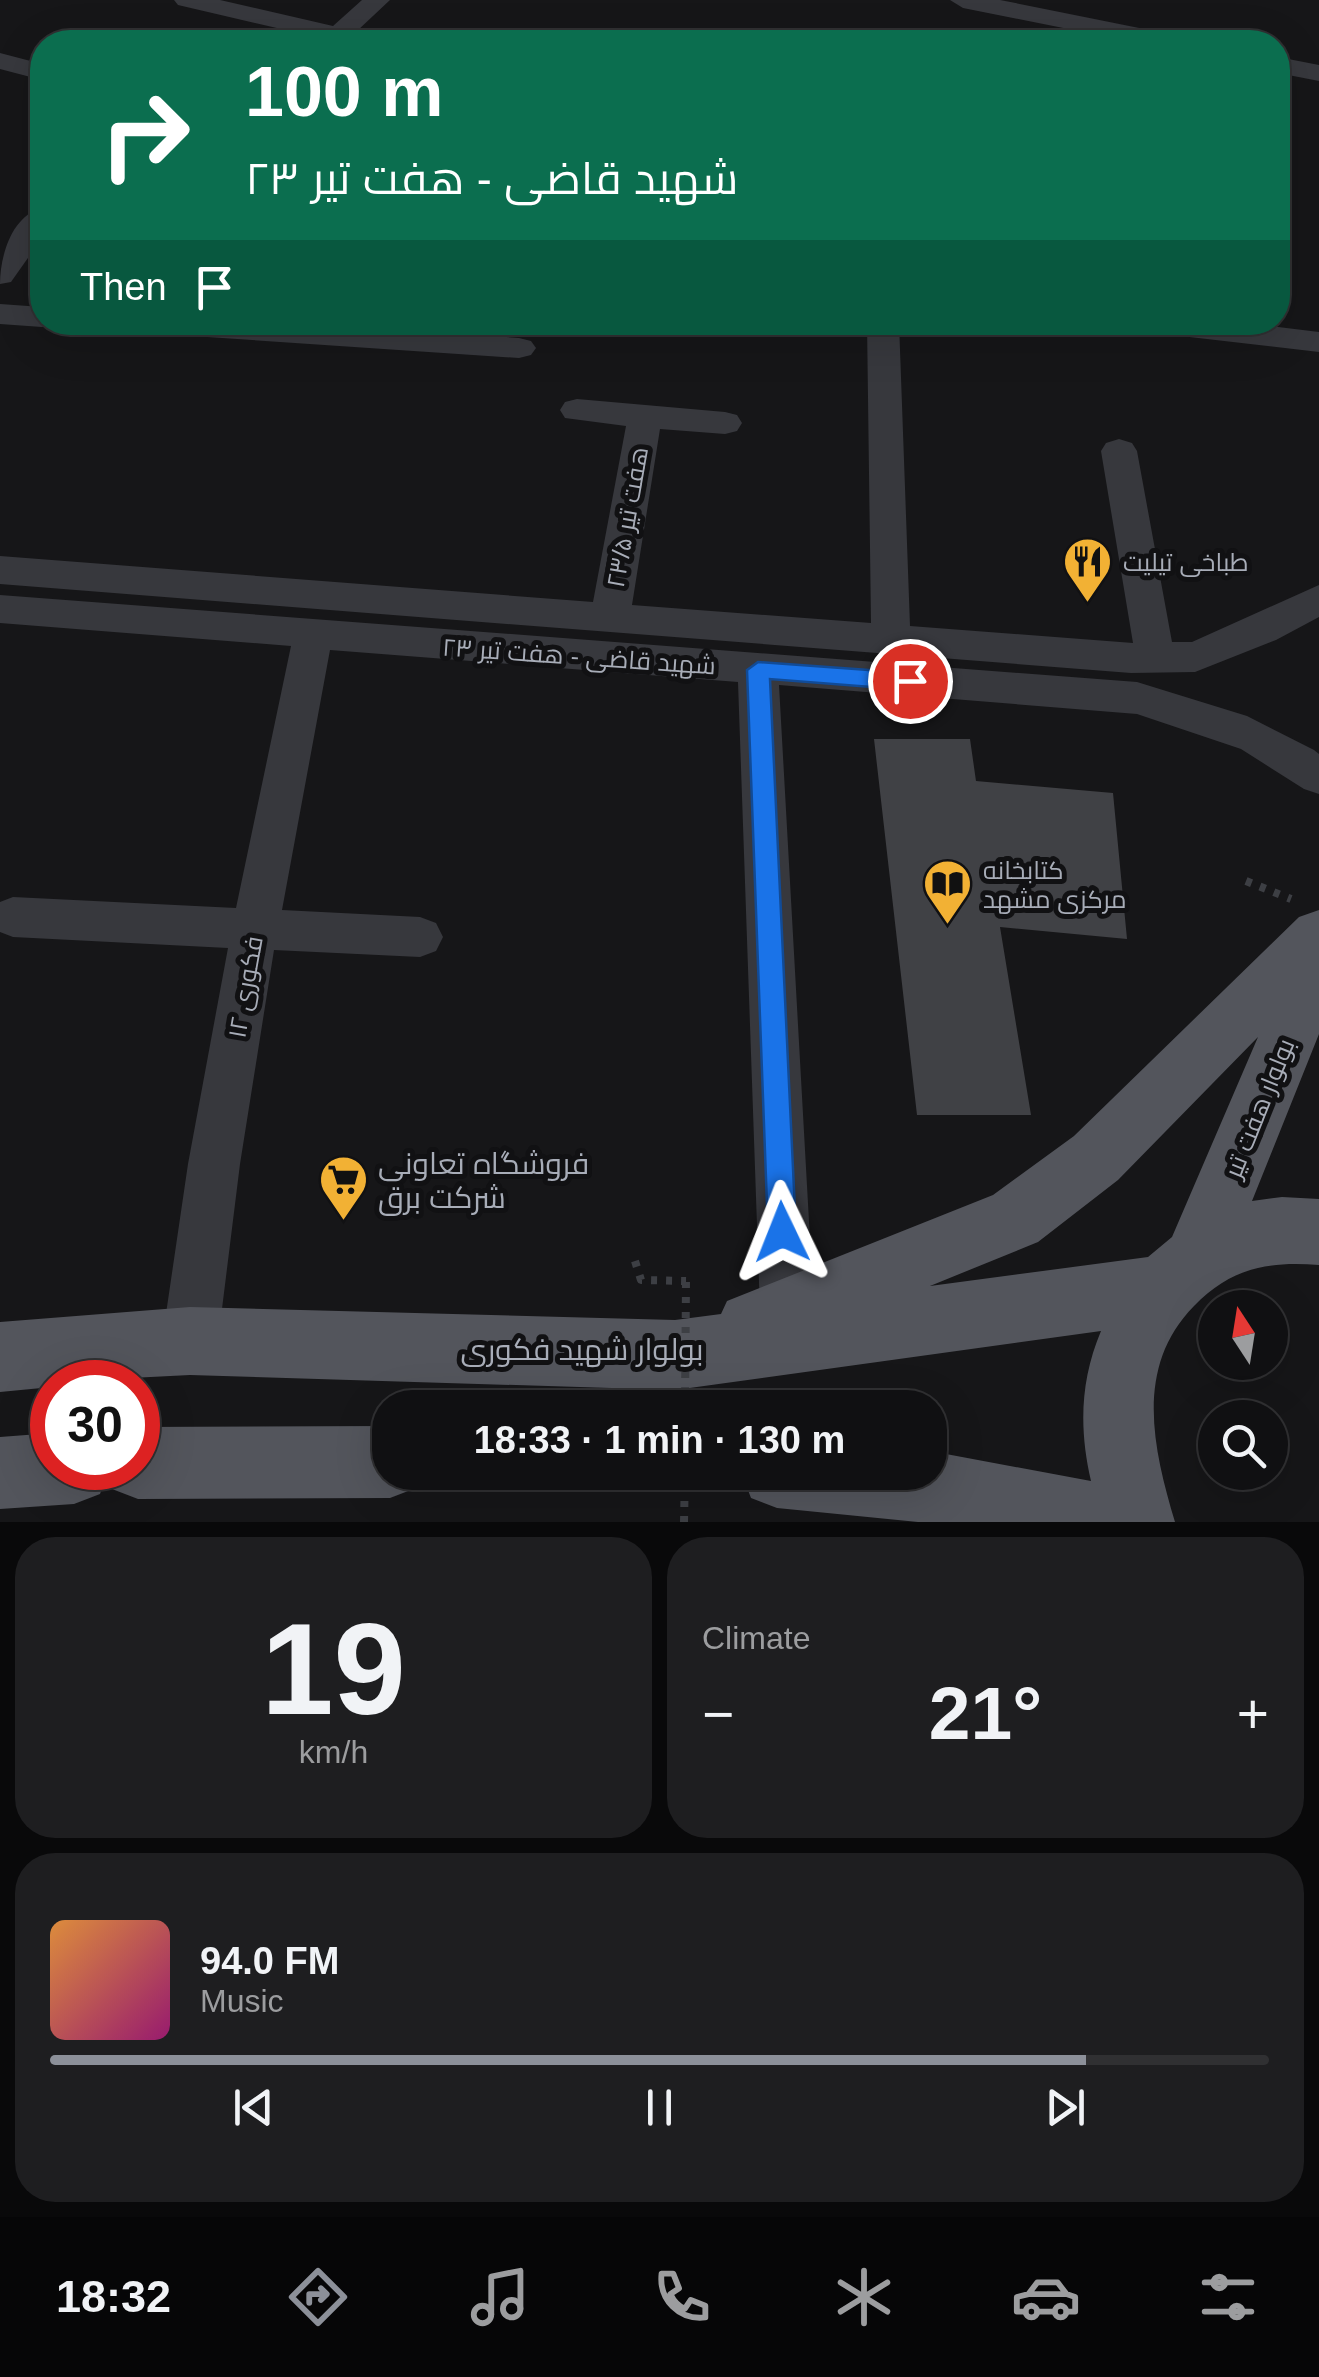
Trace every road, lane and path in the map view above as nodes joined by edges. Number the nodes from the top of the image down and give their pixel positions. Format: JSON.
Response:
{"nodes":[{"id":1,"x":187,"y":0,"type":"edge"},
{"id":2,"x":377,"y":0,"type":"edge"},
{"id":3,"x":963,"y":0,"type":"edge"},
{"id":4,"x":300,"y":30,"type":"edge"},
{"id":5,"x":344,"y":30,"type":"edge"},
{"id":6,"x":1076,"y":30,"type":"edge"},
{"id":7,"x":0,"y":61,"type":"edge"},
{"id":8,"x":1290,"y":67,"type":"edge"},
{"id":9,"x":30,"y":69,"type":"edge"},
{"id":10,"x":1319,"y":73,"type":"edge"},
{"id":11,"x":30,"y":234,"type":"edge"},
{"id":12,"x":0,"y":275,"type":"edge"},
{"id":13,"x":0,"y":314,"type":"edge"},
{"id":14,"x":30,"y":315,"type":"edge"},
{"id":15,"x":379,"y":335,"type":"edge"},
{"id":16,"x":883,"y":335,"type":"edge"},
{"id":17,"x":1258,"y":335,"type":"edge"},
{"id":18,"x":1319,"y":342,"type":"edge"},
{"id":19,"x":518,"y":348,"type":"dead end"},
{"id":20,"x":577,"y":410,"type":"dead end"},
{"id":21,"x":645,"y":416,"type":"junction"},
{"id":22,"x":725,"y":423,"type":"dead end"},
{"id":23,"x":1119,"y":451,"type":"dead end"},
{"id":24,"x":0,"y":570,"type":"edge"},
{"id":25,"x":1319,"y":599,"type":"edge"},
{"id":26,"x":0,"y":609,"type":"edge"},
{"id":27,"x":610,"y":618,"type":"junction"},
{"id":28,"x":313,"y":636,"type":"junction"},
{"id":29,"x":892,"y":640,"type":"junction"},
{"id":30,"x":1175,"y":657,"type":"junction"},
{"id":31,"x":758,"y":670,"type":"junction"},
{"id":32,"x":1200,"y":715,"type":"junction"},
{"id":33,"x":1319,"y":778,"type":"edge"},
{"id":34,"x":1246,"y":881,"type":"dead end"},
{"id":35,"x":13,"y":916,"type":"dead end"},
{"id":36,"x":1310,"y":919,"type":"edge"},
{"id":37,"x":256,"y":926,"type":"junction"},
{"id":38,"x":420,"y":936,"type":"dead end"},
{"id":39,"x":1319,"y":961,"type":"edge"},
{"id":40,"x":1319,"y":1232,"type":"edge"},
{"id":41,"x":635,"y":1260,"type":"dead end"},
{"id":42,"x":1179,"y":1272,"type":"junction"},
{"id":43,"x":787,"y":1311,"type":"junction"},
{"id":44,"x":190,"y":1341,"type":"junction"},
{"id":45,"x":0,"y":1358,"type":"edge"},
{"id":46,"x":680,"y":1381,"type":"edge"},
{"id":47,"x":372,"y":1462,"type":"edge"},
{"id":48,"x":160,"y":1463,"type":"edge"},
{"id":49,"x":30,"y":1471,"type":"edge"},
{"id":50,"x":0,"y":1473,"type":"edge"},
{"id":51,"x":684,"y":1490,"type":"edge"},
{"id":52,"x":942,"y":1490,"type":"edge"},
{"id":53,"x":684,"y":1522,"type":"edge"},
{"id":54,"x":1110,"y":1522,"type":"edge"},
{"id":55,"x":1138,"y":1522,"type":"edge"}],
"edges":[{"from":1,"to":4,"type":"street"},
{"from":2,"to":5,"type":"street"},
{"from":3,"to":6,"type":"street"},
{"from":7,"to":9,"type":"street"},
{"from":8,"to":10,"type":"street"},
{"from":11,"to":12,"type":"street"},
{"from":13,"to":14,"type":"street"},
{"from":15,"to":19,"type":"street"},
{"from":16,"to":29,"type":"street"},
{"from":17,"to":18,"type":"street"},
{"from":20,"to":21,"type":"street"},
{"from":21,"to":22,"type":"street"},
{"from":21,"to":27,"type":"street","name":"هفت تیر ۲۳/۵"},
{"from":23,"to":30,"type":"street"},
{"from":24,"to":27,"type":"street","name":"شهید قاضی - هفت تیر ۲۳"},
{"from":25,"to":30,"type":"street","name":"شهید قاضی - هفت تیر ۲۳"},
{"from":26,"to":28,"type":"street","name":"شهید قاضی - هفت تیر ۲۳"},
{"from":27,"to":29,"type":"street","name":"شهید قاضی - هفت تیر ۲۳"},
{"from":28,"to":31,"type":"street","name":"شهید قاضی - هفت تیر ۲۳"},
{"from":28,"to":37,"type":"street","name":"فکوری ۱۲"},
{"from":29,"to":30,"type":"street","name":"شهید قاضی - هفت تیر ۲۳"},
{"from":30,"to":32,"type":"street"},
{"from":31,"to":32,"type":"street","name":"شهید قاضی - هفت تیر ۲۳"},
{"from":31,"to":43,"type":"street"},
{"from":32,"to":33,"type":"street","name":"شهید قاضی - هفت تیر ۲۳"},
{"from":34,"to":36,"type":"path"},
{"from":35,"to":37,"type":"street"},
{"from":36,"to":43,"type":"main road"},
{"from":37,"to":38,"type":"street"},
{"from":37,"to":44,"type":"street","name":"فکوری ۱۲"},
{"from":39,"to":42,"type":"main road","name":"بولوار هفت تیر"},
{"from":40,"to":42,"type":"main road","name":"بولوار شهید فکوری"},
{"from":41,"to":46,"type":"path","bridge":true},
{"from":42,"to":46,"type":"main road","name":"بولوار شهید فکوری"},
{"from":42,"to":55,"type":"main road","name":"بولوار هفت تیر"},
{"from":43,"to":46,"type":"main road"},
{"from":44,"to":45,"type":"main road","name":"بولوار شهید فکوری"},
{"from":44,"to":46,"type":"main road","name":"بولوار شهید فکوری"},
{"from":47,"to":48,"type":"main road"},
{"from":49,"to":50,"type":"main road"},
{"from":51,"to":53,"type":"path"},
{"from":52,"to":54,"type":"main road"}]}
